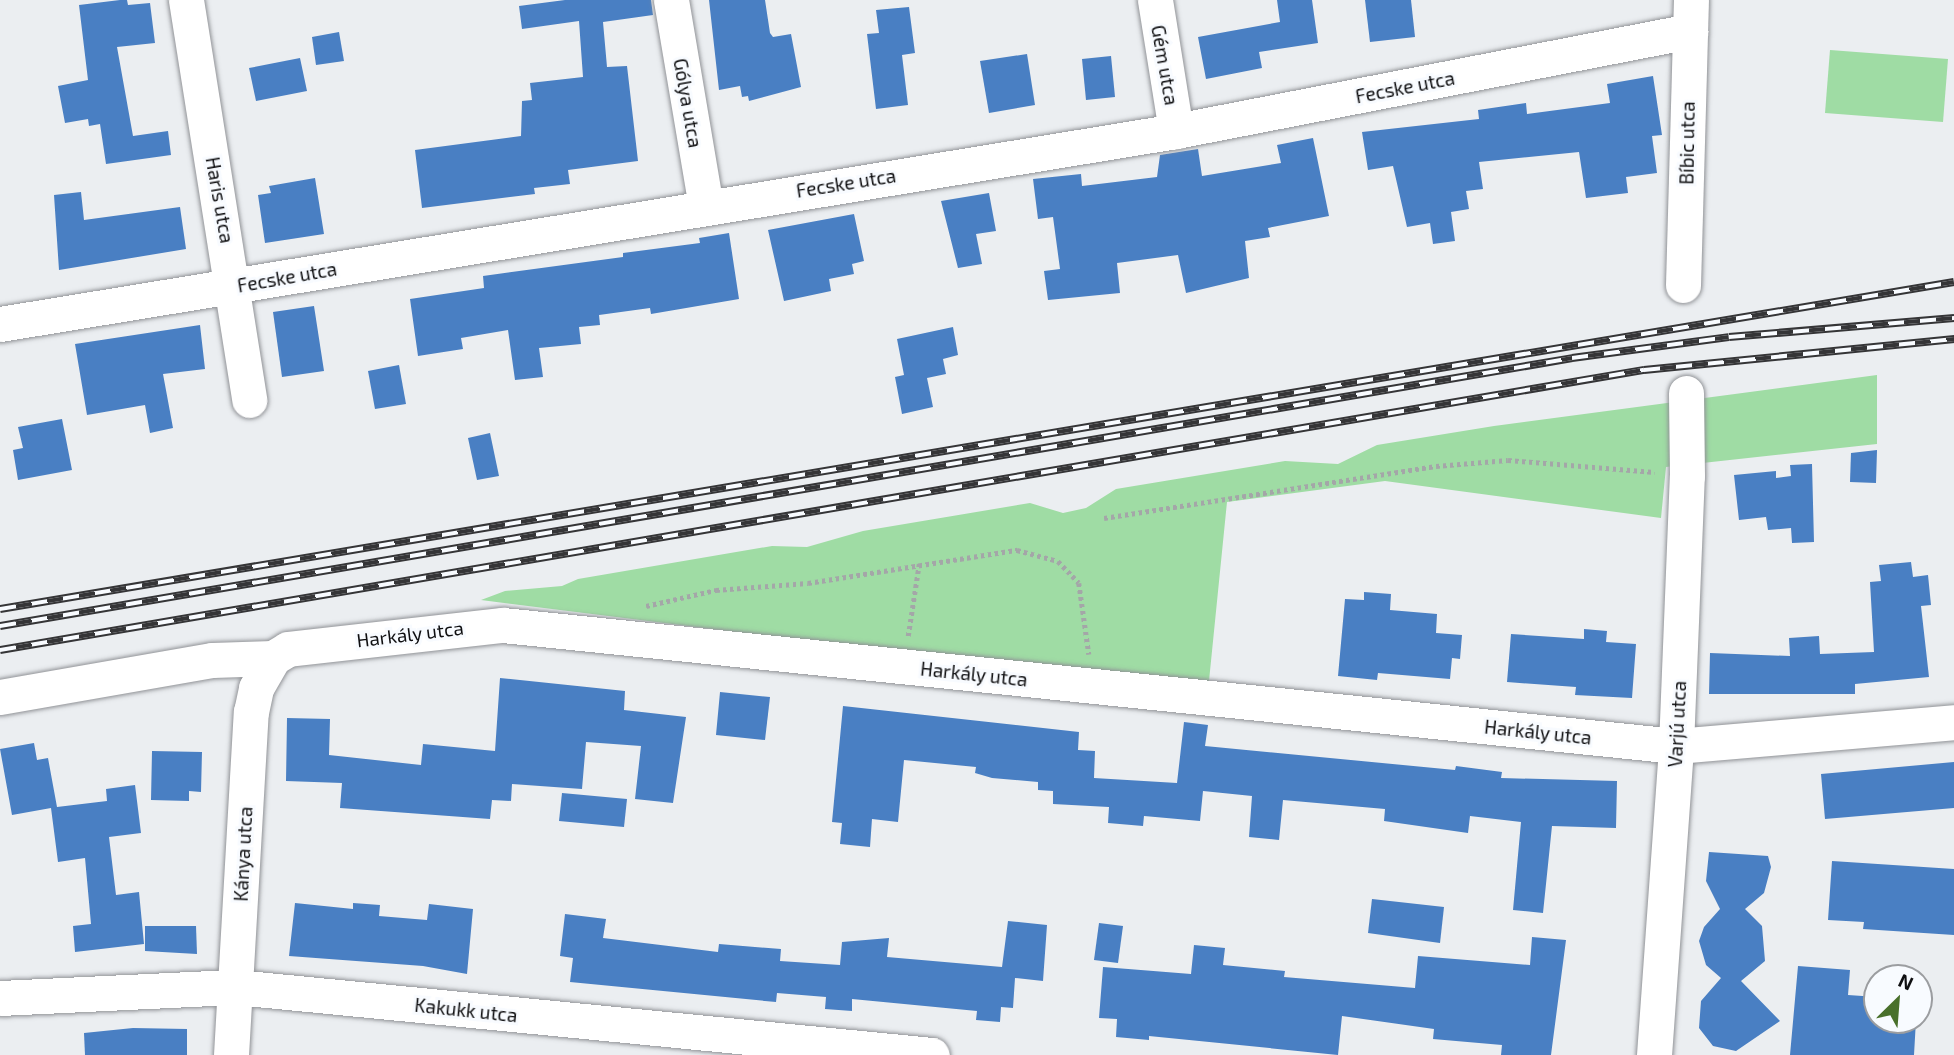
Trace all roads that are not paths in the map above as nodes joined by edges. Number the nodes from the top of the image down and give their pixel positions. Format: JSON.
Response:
{"nodes":[{"id":1,"x":186,"y":0,"type":"edge"},
{"id":2,"x":671,"y":0,"type":"edge"},
{"id":3,"x":1154,"y":0,"type":"edge"},
{"id":4,"x":1690,"y":16,"type":"edge"},
{"id":5,"x":1176,"y":131,"type":"junction"},
{"id":6,"x":706,"y":206,"type":"junction"},
{"id":7,"x":1683,"y":285,"type":"dead end"},
{"id":8,"x":234,"y":286,"type":"junction"},
{"id":9,"x":0,"y":324,"type":"edge"},
{"id":10,"x":1686,"y":393,"type":"dead end"},
{"id":11,"x":249,"y":400,"type":"dead end"},
{"id":12,"x":273,"y":658,"type":"junction"},
{"id":13,"x":0,"y":697,"type":"edge"},
{"id":14,"x":1954,"y":722,"type":"edge"},
{"id":15,"x":1676,"y":746,"type":"junction"},
{"id":16,"x":236,"y":987,"type":"junction"},
{"id":17,"x":0,"y":998,"type":"edge"},
{"id":18,"x":231,"y":1055,"type":"edge"},
{"id":19,"x":932,"y":1055,"type":"edge"},
{"id":20,"x":1654,"y":1055,"type":"edge"}],
"edges":[{"from":1,"to":8,"type":"street","name":"Haris utca"},
{"from":2,"to":6,"type":"street","name":"Gólya utca"},
{"from":3,"to":5,"type":"street","name":"Gém utca"},
{"from":4,"to":5,"type":"street","name":"Fecske utca"},
{"from":4,"to":7,"type":"street","name":"Bíbic utca"},
{"from":5,"to":6,"type":"street","name":"Fecske utca"},
{"from":6,"to":8,"type":"street","name":"Fecske utca"},
{"from":8,"to":9,"type":"street","name":"Fecske utca"},
{"from":8,"to":11,"type":"street","name":"Haris utca"},
{"from":10,"to":15,"type":"street","name":"Varjú utca"},
{"from":12,"to":13,"type":"street","name":"Harkály utca"},
{"from":12,"to":15,"type":"street","name":"Harkály utca"},
{"from":12,"to":16,"type":"street","name":"Kánya utca"},
{"from":14,"to":15,"type":"street","name":"Harkály utca"},
{"from":15,"to":20,"type":"street","name":"Varjú utca"},
{"from":16,"to":17,"type":"street","name":"Kakukk utca"},
{"from":16,"to":18,"type":"street","name":"Kánya utca"},
{"from":16,"to":19,"type":"street","name":"Kakukk utca"}]}
